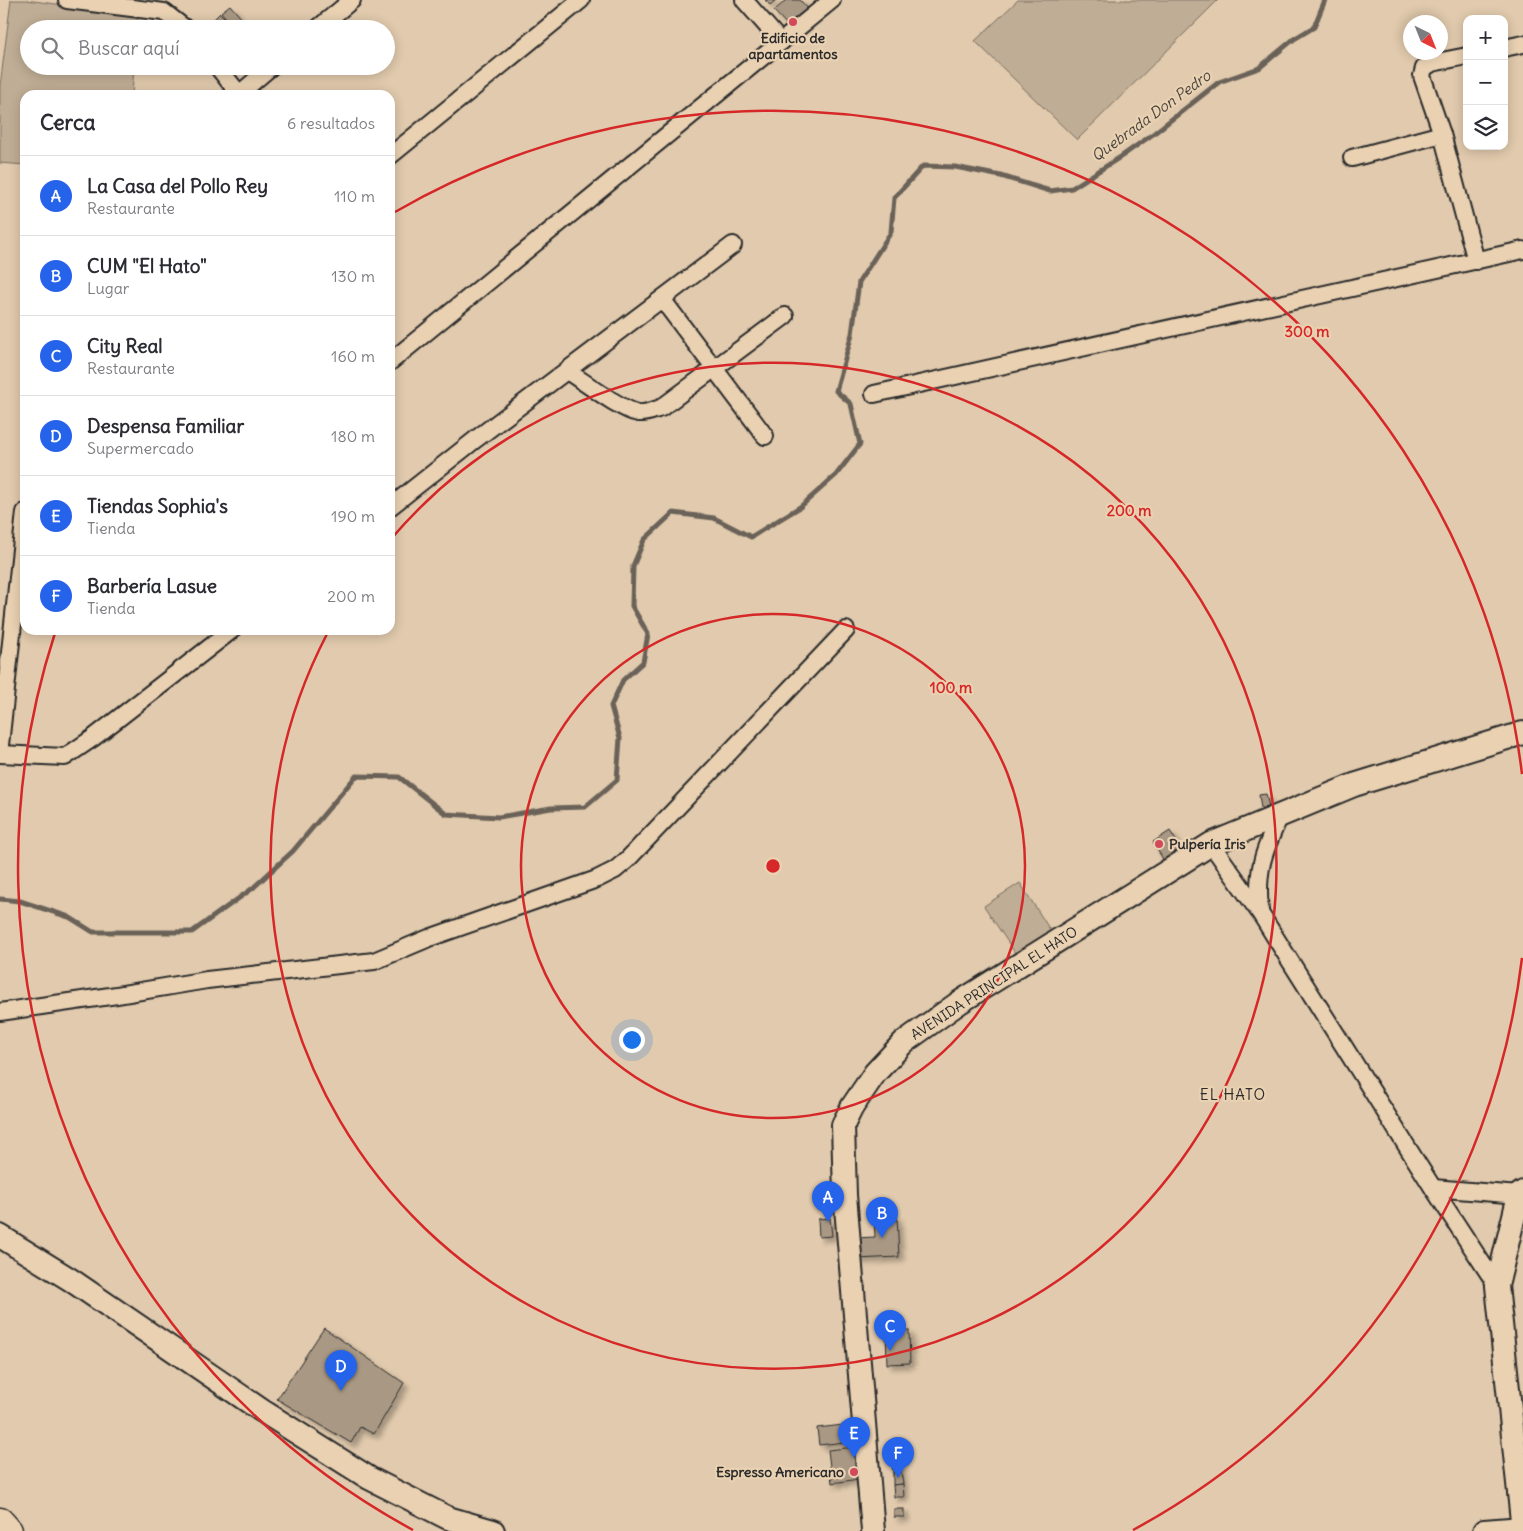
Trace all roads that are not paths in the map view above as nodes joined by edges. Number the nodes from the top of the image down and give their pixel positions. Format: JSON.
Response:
{"nodes":[{"id":1,"x":67,"y":0,"type":"edge"},
{"id":2,"x":352,"y":0,"type":"edge"},
{"id":3,"x":581,"y":0,"type":"edge"},
{"id":4,"x":744,"y":0,"type":"edge"},
{"id":5,"x":832,"y":0,"type":"edge"},
{"id":6,"x":174,"y":20,"type":"edge"},
{"id":7,"x":329,"y":20,"type":"edge"},
{"id":8,"x":781,"y":42,"type":"junction"},
{"id":9,"x":1523,"y":44,"type":"edge"},
{"id":10,"x":1508,"y":47,"type":"edge"},
{"id":11,"x":1463,"y":57,"type":"edge"},
{"id":12,"x":223,"y":75,"type":"edge"},
{"id":13,"x":261,"y":75,"type":"edge"},
{"id":14,"x":236,"y":90,"type":"edge"},
{"id":15,"x":244,"y":90,"type":"edge"},
{"id":16,"x":1442,"y":134,"type":"junction"},
{"id":17,"x":395,"y":152,"type":"edge"},
{"id":18,"x":1352,"y":158,"type":"dead end"},
{"id":19,"x":733,"y":245,"type":"dead end"},
{"id":20,"x":1523,"y":250,"type":"edge"},
{"id":21,"x":1476,"y":261,"type":"junction"},
{"id":22,"x":662,"y":298,"type":"junction"},
{"id":23,"x":785,"y":316,"type":"dead end"},
{"id":24,"x":395,"y":358,"type":"edge"},
{"id":25,"x":714,"y":368,"type":"junction"},
{"id":26,"x":567,"y":371,"type":"junction"},
{"id":27,"x":874,"y":394,"type":"dead end"},
{"id":28,"x":765,"y":436,"type":"dead end"},
{"id":29,"x":395,"y":503,"type":"edge"},
{"id":30,"x":20,"y":594,"type":"edge"},
{"id":31,"x":846,"y":630,"type":"dead end"},
{"id":32,"x":226,"y":635,"type":"edge"},
{"id":33,"x":1523,"y":733,"type":"edge"},
{"id":34,"x":0,"y":745,"type":"edge"},
{"id":35,"x":0,"y":754,"type":"edge"},
{"id":36,"x":1280,"y":816,"type":"junction"},
{"id":37,"x":1211,"y":844,"type":"junction"},
{"id":38,"x":1260,"y":913,"type":"junction"},
{"id":39,"x":0,"y":1012,"type":"edge"},
{"id":40,"x":1433,"y":1188,"type":"junction"},
{"id":41,"x":1521,"y":1194,"type":"edge"},
{"id":42,"x":0,"y":1236,"type":"edge"},
{"id":43,"x":1497,"y":1286,"type":"junction"},
{"id":44,"x":0,"y":1522,"type":"edge"},
{"id":45,"x":1523,"y":1528,"type":"edge"},
{"id":46,"x":8,"y":1531,"type":"edge"},
{"id":47,"x":493,"y":1531,"type":"edge"},
{"id":48,"x":873,"y":1531,"type":"edge"},
{"id":49,"x":1484,"y":1531,"type":"edge"}],
"edges":[{"from":1,"to":6,"type":"street"},
{"from":2,"to":7,"type":"street"},
{"from":3,"to":17,"type":"street"},
{"from":4,"to":8,"type":"street"},
{"from":5,"to":8,"type":"street"},
{"from":8,"to":24,"type":"street"},
{"from":9,"to":10,"type":"street"},
{"from":11,"to":16,"type":"street"},
{"from":12,"to":14,"type":"street"},
{"from":13,"to":15,"type":"street"},
{"from":16,"to":18,"type":"street"},
{"from":16,"to":21,"type":"street"},
{"from":19,"to":22,"type":"street"},
{"from":20,"to":21,"type":"street"},
{"from":21,"to":27,"type":"street"},
{"from":22,"to":25,"type":"street"},
{"from":22,"to":26,"type":"street"},
{"from":23,"to":25,"type":"street"},
{"from":25,"to":26,"type":"street"},
{"from":25,"to":28,"type":"street"},
{"from":26,"to":29,"type":"street"},
{"from":30,"to":34,"type":"street"},
{"from":31,"to":39,"type":"street"},
{"from":32,"to":35,"type":"street"},
{"from":33,"to":36,"type":"street","name":"AVENIDA PRINCIPAL EL HATO"},
{"from":36,"to":37,"type":"street","name":"AVENIDA PRINCIPAL EL HATO"},
{"from":36,"to":38,"type":"street"},
{"from":37,"to":38,"type":"street"},
{"from":37,"to":48,"type":"street","name":"AVENIDA PRINCIPAL EL HATO"},
{"from":38,"to":40,"type":"street"},
{"from":40,"to":41,"type":"street"},
{"from":40,"to":43,"type":"street"},
{"from":41,"to":43,"type":"street"},
{"from":42,"to":47,"type":"street"},
{"from":43,"to":45,"type":"street"},
{"from":44,"to":46,"type":"highway"},
{"from":45,"to":49,"type":"street"}]}
